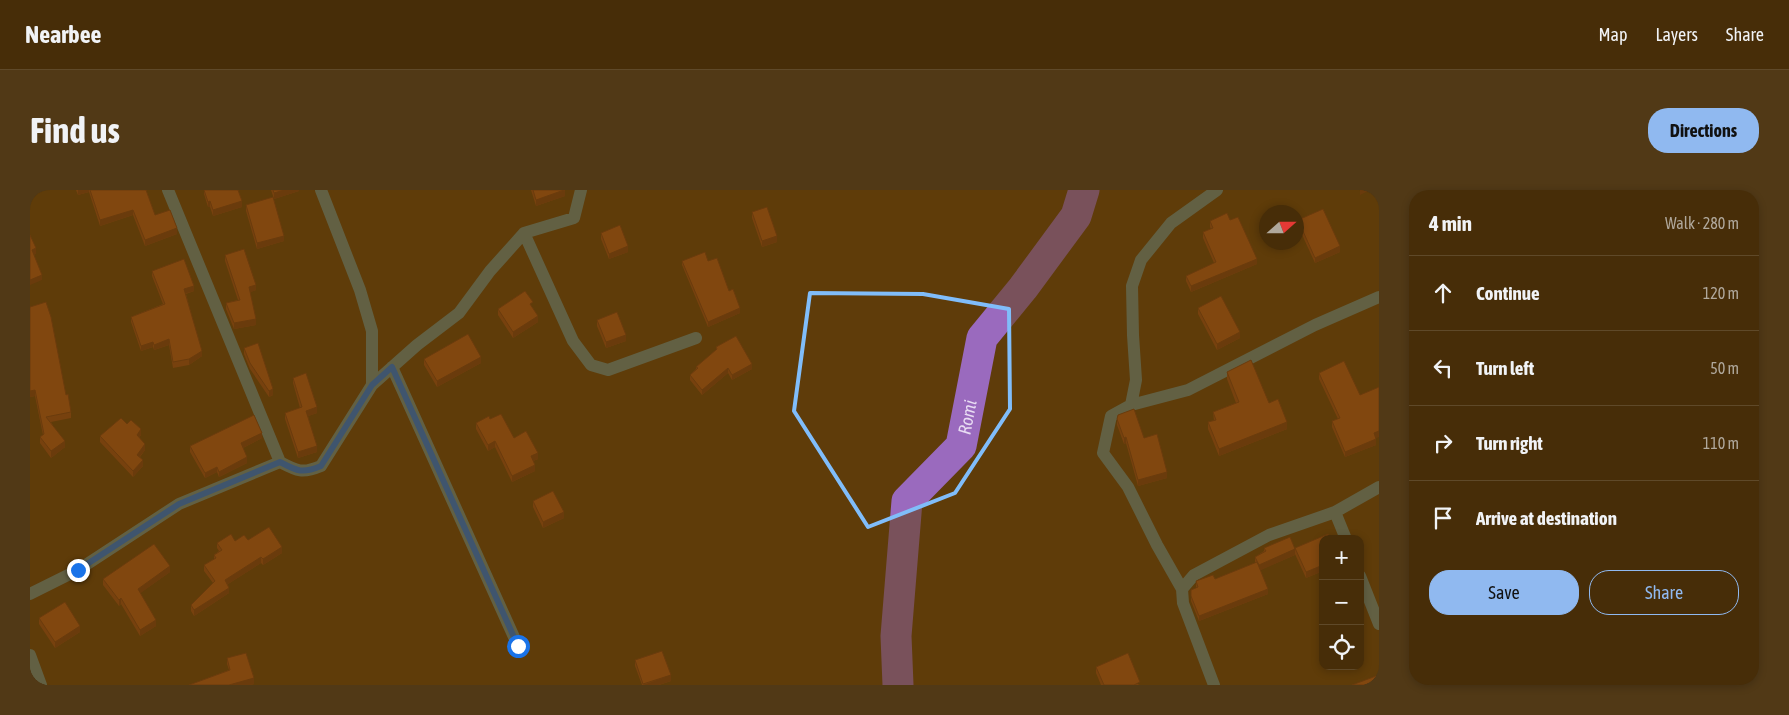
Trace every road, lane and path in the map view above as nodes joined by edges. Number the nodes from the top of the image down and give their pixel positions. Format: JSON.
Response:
{"nodes":[{"id":1,"x":168,"y":190,"type":"edge"},
{"id":2,"x":321,"y":190,"type":"edge"},
{"id":3,"x":582,"y":190,"type":"edge"},
{"id":4,"x":1217,"y":190,"type":"edge"},
{"id":5,"x":524,"y":233,"type":"junction"},
{"id":6,"x":1379,"y":298,"type":"edge"},
{"id":7,"x":696,"y":338,"type":"dead end"},
{"id":8,"x":392,"y":367,"type":"junction"},
{"id":9,"x":372,"y":385,"type":"junction"},
{"id":10,"x":1131,"y":405,"type":"junction"},
{"id":11,"x":280,"y":462,"type":"junction"},
{"id":12,"x":1379,"y":487,"type":"edge"},
{"id":13,"x":1335,"y":512,"type":"junction"},
{"id":14,"x":1344,"y":535,"type":"edge"},
{"id":15,"x":1362,"y":580,"type":"edge"},
{"id":16,"x":1182,"y":589,"type":"junction"},
{"id":17,"x":30,"y":594,"type":"edge"},
{"id":18,"x":1379,"y":624,"type":"edge"},
{"id":19,"x":518,"y":646,"type":"dead end"},
{"id":20,"x":30,"y":655,"type":"edge"},
{"id":21,"x":41,"y":685,"type":"edge"},
{"id":22,"x":1214,"y":685,"type":"edge"}],
"edges":[{"from":1,"to":11,"type":"street"},
{"from":2,"to":9,"type":"street"},
{"from":3,"to":5,"type":"street"},
{"from":4,"to":10,"type":"street"},
{"from":5,"to":7,"type":"street"},
{"from":5,"to":8,"type":"street"},
{"from":6,"to":10,"type":"street"},
{"from":8,"to":9,"type":"street"},
{"from":8,"to":19,"type":"street"},
{"from":9,"to":11,"type":"street"},
{"from":10,"to":16,"type":"street"},
{"from":11,"to":17,"type":"street"},
{"from":12,"to":13,"type":"street"},
{"from":13,"to":14,"type":"street"},
{"from":13,"to":16,"type":"street"},
{"from":15,"to":18,"type":"street"},
{"from":16,"to":22,"type":"street"},
{"from":20,"to":21,"type":"street"}]}
